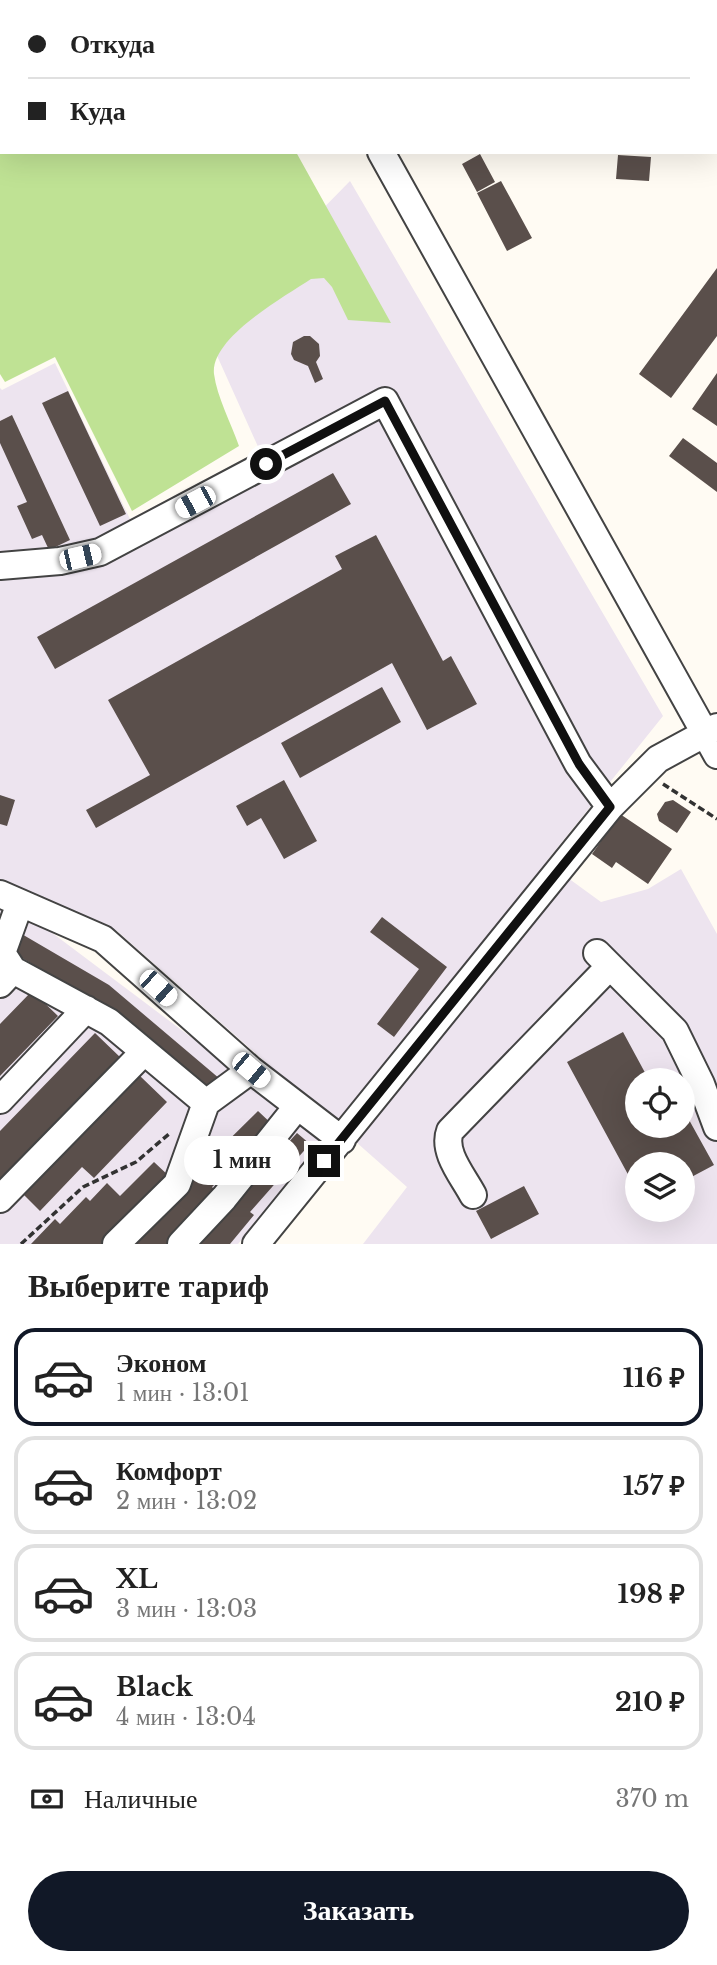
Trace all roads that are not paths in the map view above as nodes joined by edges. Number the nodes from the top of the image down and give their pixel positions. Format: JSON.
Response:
{"nodes":[{"id":1,"x":382,"y":154,"type":"edge"},
{"id":2,"x":0,"y":566,"type":"edge"},
{"id":3,"x":713,"y":739,"type":"edge"},
{"id":4,"x":610,"y":807,"type":"junction"},
{"id":5,"x":10,"y":898,"type":"edge"},
{"id":6,"x":6,"y":977,"type":"edge"},
{"id":7,"x":86,"y":1009,"type":"junction"},
{"id":8,"x":144,"y":1052,"type":"junction"},
{"id":9,"x":251,"y":1070,"type":"junction"},
{"id":10,"x":0,"y":1100,"type":"edge"},
{"id":11,"x":206,"y":1103,"type":"junction"},
{"id":12,"x":296,"y":1108,"type":"junction"},
{"id":13,"x":717,"y":1127,"type":"edge"},
{"id":14,"x":342,"y":1140,"type":"junction"},
{"id":15,"x":473,"y":1195,"type":"dead end"},
{"id":16,"x":0,"y":1199,"type":"edge"},
{"id":17,"x":116,"y":1244,"type":"edge"},
{"id":18,"x":181,"y":1244,"type":"edge"},
{"id":19,"x":256,"y":1244,"type":"edge"}],
"edges":[{"from":1,"to":3,"type":"street"},
{"from":2,"to":4,"type":"street"},
{"from":3,"to":4,"type":"street"},
{"from":4,"to":14,"type":"street"},
{"from":5,"to":6,"type":"street"},
{"from":5,"to":9,"type":"street"},
{"from":6,"to":7,"type":"street"},
{"from":7,"to":8,"type":"street"},
{"from":7,"to":10,"type":"street"},
{"from":8,"to":11,"type":"street"},
{"from":8,"to":16,"type":"street"},
{"from":9,"to":11,"type":"street"},
{"from":9,"to":12,"type":"street"},
{"from":11,"to":17,"type":"street"},
{"from":12,"to":14,"type":"street"},
{"from":12,"to":18,"type":"street"},
{"from":13,"to":15,"type":"street"},
{"from":14,"to":19,"type":"street"}]}
